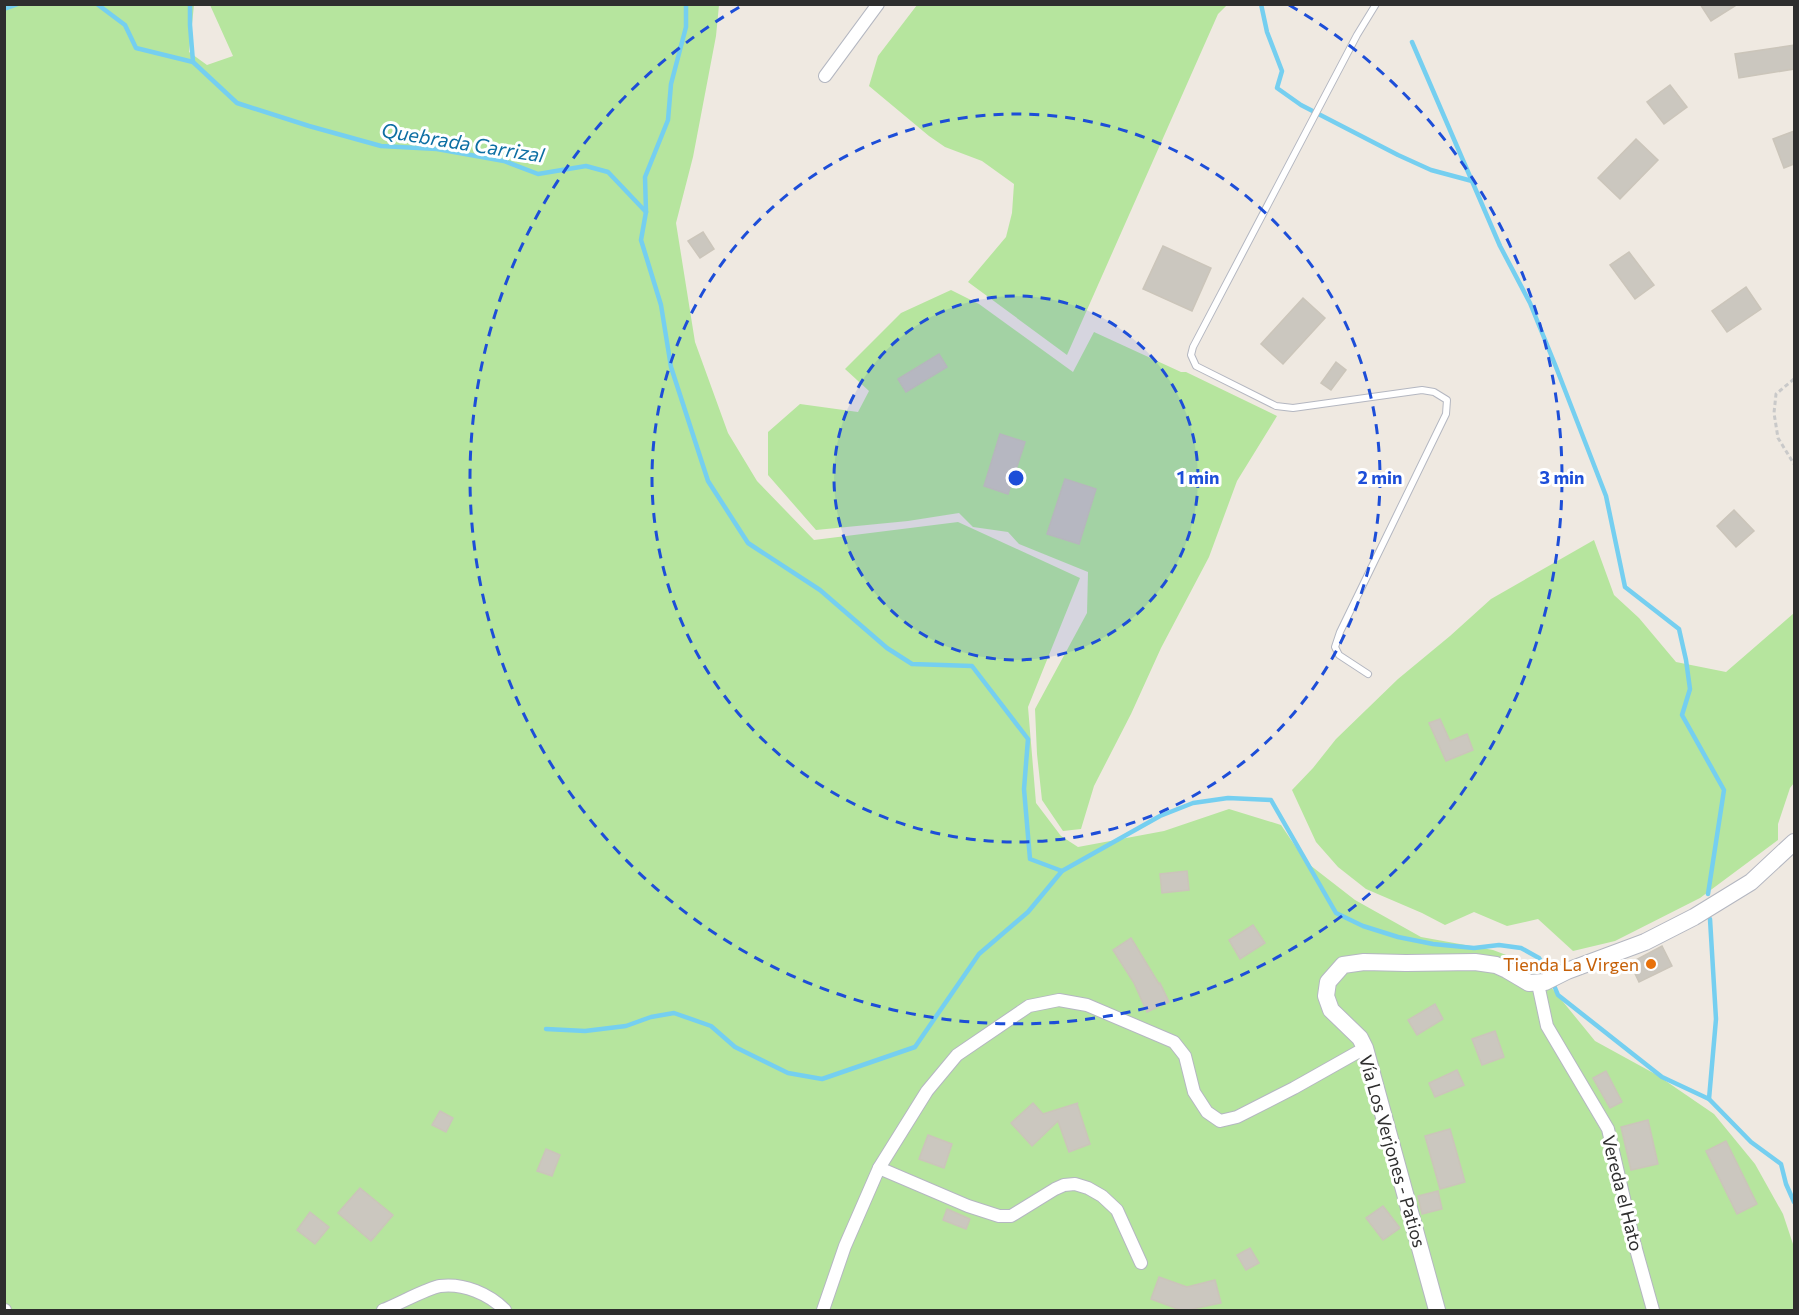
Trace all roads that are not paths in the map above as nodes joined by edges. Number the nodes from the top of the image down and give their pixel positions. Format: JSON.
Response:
{"nodes":[{"id":1,"x":878,"y":4,"type":"edge"},
{"id":2,"x":1376,"y":4,"type":"edge"},
{"id":3,"x":825,"y":76,"type":"dead end"},
{"id":4,"x":1368,"y":674,"type":"dead end"},
{"id":5,"x":1794,"y":842,"type":"edge"},
{"id":6,"x":1548,"y":980,"type":"junction"},
{"id":7,"x":1365,"y":1048,"type":"junction"},
{"id":8,"x":879,"y":1168,"type":"junction"},
{"id":9,"x":1141,"y":1263,"type":"dead end"},
{"id":10,"x":383,"y":1311,"type":"edge"},
{"id":11,"x":505,"y":1311,"type":"edge"},
{"id":12,"x":823,"y":1311,"type":"edge"},
{"id":13,"x":1437,"y":1311,"type":"edge"},
{"id":14,"x":1653,"y":1311,"type":"edge"}],
"edges":[{"from":1,"to":3,"type":"street"},
{"from":2,"to":4,"type":"lane"},
{"from":5,"to":6,"type":"street"},
{"from":6,"to":7,"type":"street","name":"Vía Los Verjones - Patios"},
{"from":6,"to":14,"type":"street","name":"Vereda el Hato"},
{"from":7,"to":8,"type":"street"},
{"from":7,"to":13,"type":"street","name":"Vía Los Verjones - Patios"},
{"from":8,"to":9,"type":"street"},
{"from":8,"to":12,"type":"street"},
{"from":10,"to":11,"type":"street"}]}
